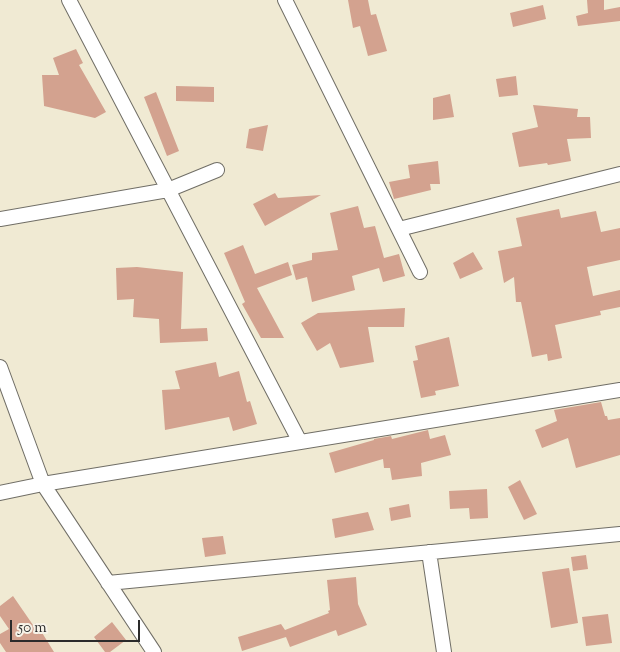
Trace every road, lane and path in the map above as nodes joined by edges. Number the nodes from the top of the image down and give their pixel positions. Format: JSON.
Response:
{"nodes":[{"id":1,"x":68,"y":0,"type":"edge"},
{"id":2,"x":285,"y":0,"type":"edge"},
{"id":3,"x":217,"y":170,"type":"dead end"},
{"id":4,"x":620,"y":174,"type":"edge"},
{"id":5,"x":168,"y":190,"type":"junction"},
{"id":6,"x":0,"y":219,"type":"edge"},
{"id":7,"x":399,"y":229,"type":"junction"},
{"id":8,"x":420,"y":272,"type":"dead end"},
{"id":9,"x":0,"y":367,"type":"edge"},
{"id":10,"x":620,"y":390,"type":"edge"},
{"id":11,"x":300,"y":442,"type":"junction"},
{"id":12,"x":43,"y":484,"type":"junction"},
{"id":13,"x":0,"y":493,"type":"edge"},
{"id":14,"x":620,"y":534,"type":"edge"},
{"id":15,"x":429,"y":552,"type":"junction"},
{"id":16,"x":108,"y":583,"type":"junction"},
{"id":17,"x":154,"y":652,"type":"edge"},
{"id":18,"x":444,"y":652,"type":"edge"}],
"edges":[{"from":1,"to":5,"type":"street"},
{"from":2,"to":7,"type":"street"},
{"from":3,"to":5,"type":"street"},
{"from":4,"to":7,"type":"street"},
{"from":5,"to":6,"type":"street"},
{"from":5,"to":11,"type":"street"},
{"from":7,"to":8,"type":"street"},
{"from":9,"to":12,"type":"street"},
{"from":10,"to":11,"type":"street"},
{"from":11,"to":12,"type":"street"},
{"from":12,"to":13,"type":"street"},
{"from":12,"to":16,"type":"street"},
{"from":14,"to":15,"type":"street"},
{"from":15,"to":16,"type":"street"},
{"from":15,"to":18,"type":"street"},
{"from":16,"to":17,"type":"street"}]}
